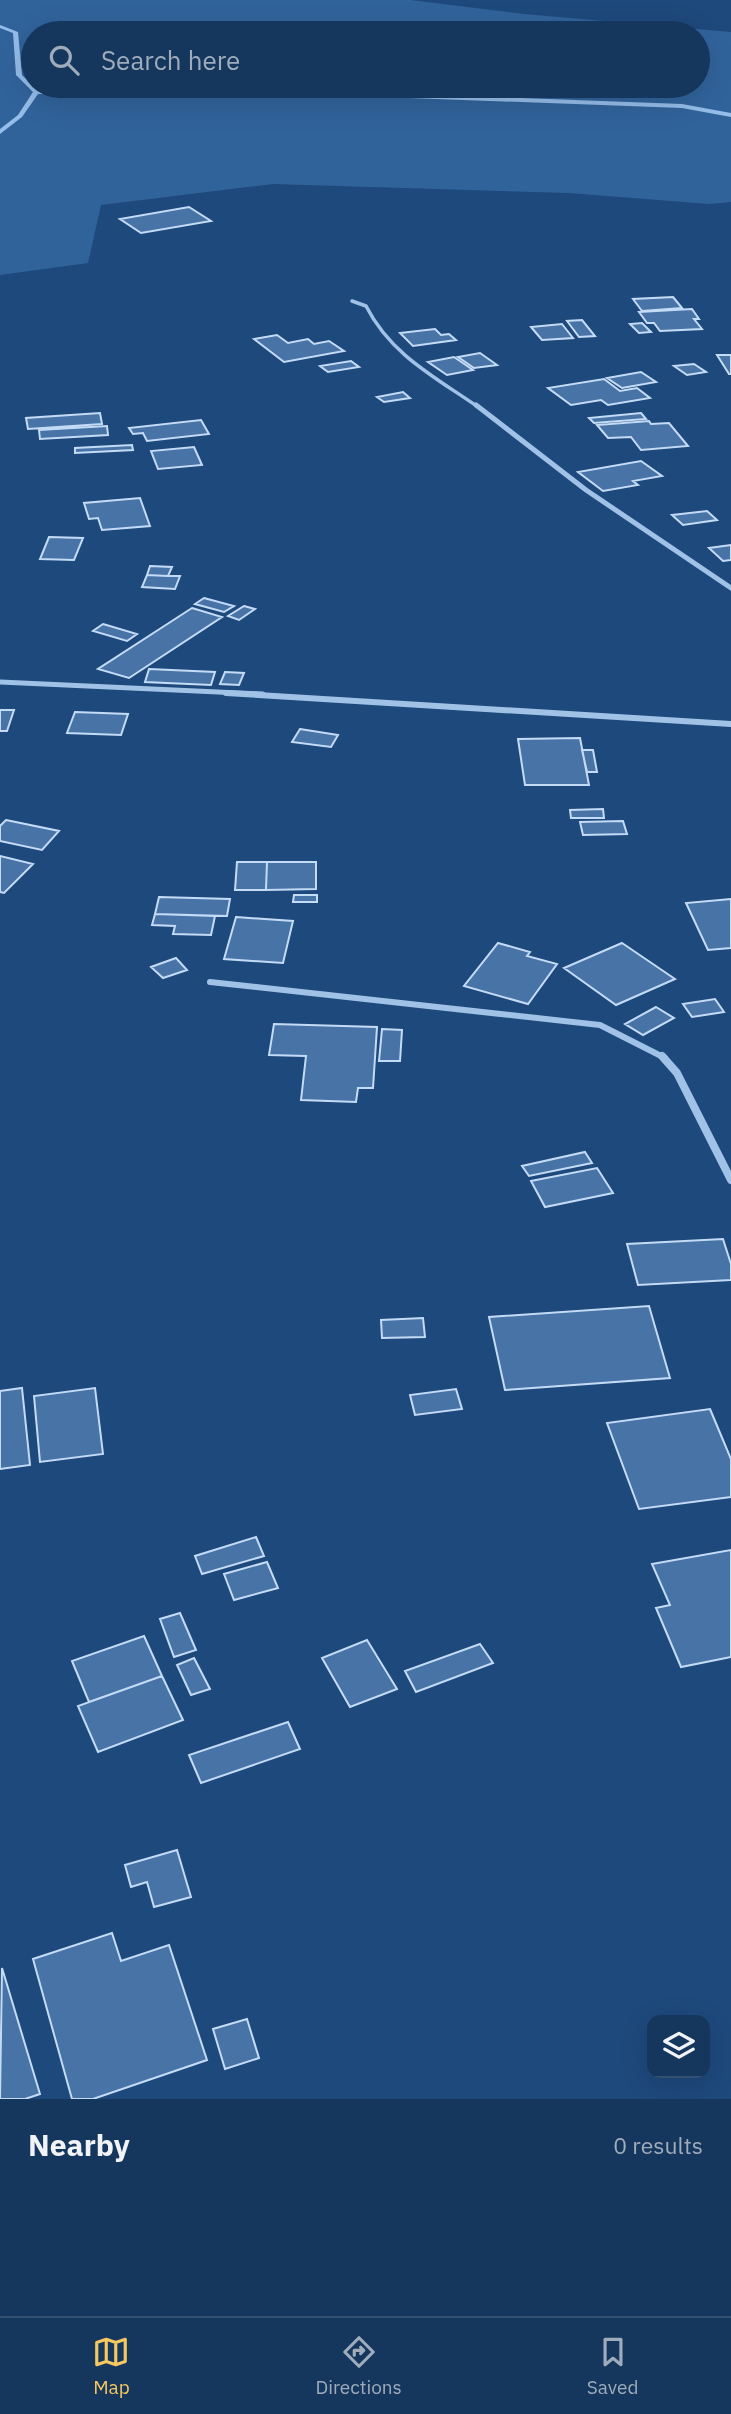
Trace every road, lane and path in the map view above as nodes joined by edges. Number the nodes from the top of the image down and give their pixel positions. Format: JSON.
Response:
{"nodes":[{"id":1,"x":352,"y":301,"type":"dead end"},
{"id":2,"x":731,"y":588,"type":"edge"},
{"id":3,"x":0,"y":682,"type":"edge"},
{"id":4,"x":731,"y":724,"type":"edge"},
{"id":5,"x":210,"y":982,"type":"dead end"},
{"id":6,"x":731,"y":1180,"type":"edge"}],
"edges":[{"from":1,"to":2,"type":"street"},
{"from":3,"to":4,"type":"street"},
{"from":5,"to":6,"type":"street"}]}
